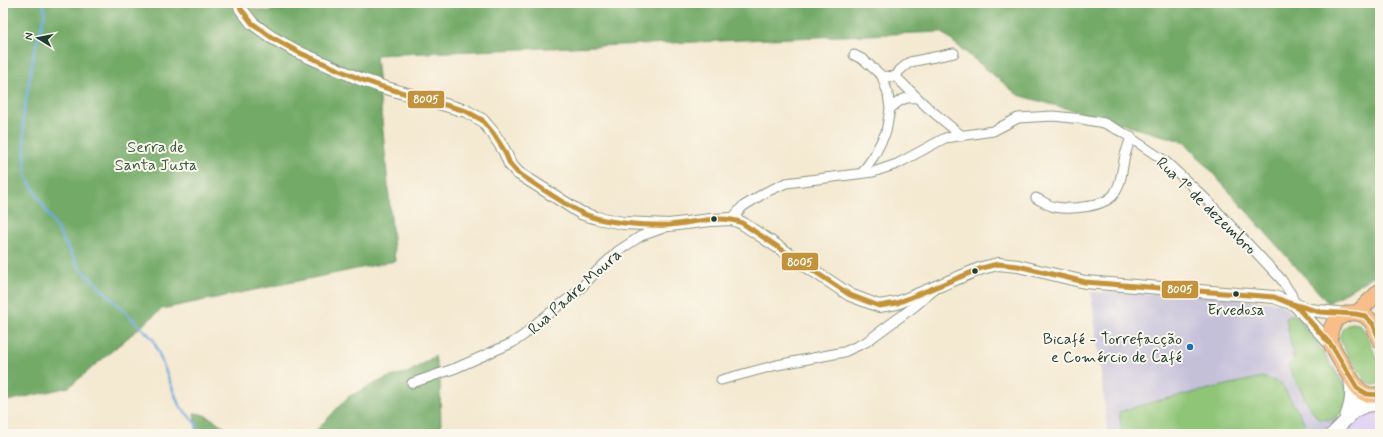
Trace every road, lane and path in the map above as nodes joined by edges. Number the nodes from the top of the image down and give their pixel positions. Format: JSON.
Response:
{"nodes":[{"id":1,"x":239,"y":3,"type":"edge"},
{"id":2,"x":954,"y":53,"type":"dead end"},
{"id":3,"x":854,"y":55,"type":"dead end"},
{"id":4,"x":882,"y":76,"type":"junction"},
{"id":5,"x":895,"y":77,"type":"junction"},
{"id":6,"x":917,"y":98,"type":"junction"},
{"id":7,"x":890,"y":109,"type":"junction"},
{"id":8,"x":962,"y":136,"type":"junction"},
{"id":9,"x":1131,"y":137,"type":"junction"},
{"id":10,"x":862,"y":173,"type":"junction"},
{"id":11,"x":1036,"y":198,"type":"dead end"},
{"id":12,"x":732,"y":219,"type":"junction"},
{"id":13,"x":669,"y":225,"type":"junction"},
{"id":14,"x":939,"y":286,"type":"junction"},
{"id":15,"x":1380,"y":291,"type":"edge"},
{"id":16,"x":1380,"y":297,"type":"edge"},
{"id":17,"x":1296,"y":306,"type":"junction"},
{"id":18,"x":1351,"y":314,"type":"junction"},
{"id":19,"x":1375,"y":326,"type":"junction"},
{"id":20,"x":1380,"y":341,"type":"edge"},
{"id":21,"x":1332,"y":346,"type":"junction"},
{"id":22,"x":1350,"y":375,"type":"junction"},
{"id":23,"x":721,"y":380,"type":"dead end"},
{"id":24,"x":412,"y":383,"type":"dead end"},
{"id":25,"x":1377,"y":396,"type":"edge"},
{"id":26,"x":1355,"y":411,"type":"junction"},
{"id":27,"x":1344,"y":422,"type":"junction"},
{"id":28,"x":1332,"y":434,"type":"edge"}],
"edges":[{"from":1,"to":13,"type":"street"},
{"from":2,"to":5,"type":"street"},
{"from":3,"to":4,"type":"street"},
{"from":4,"to":5,"type":"street"},
{"from":4,"to":7,"type":"street"},
{"from":5,"to":6,"type":"street"},
{"from":6,"to":7,"type":"street"},
{"from":6,"to":8,"type":"street"},
{"from":7,"to":10,"type":"street"},
{"from":8,"to":9,"type":"street","name":"Rua 1º de dezembro"},
{"from":8,"to":10,"type":"street","name":"Rua 1º de dezembro"},
{"from":9,"to":11,"type":"street"},
{"from":9,"to":17,"type":"street","name":"Rua 1º de dezembro"},
{"from":10,"to":12,"type":"street","name":"Rua 1º de dezembro"},
{"from":12,"to":13,"type":"street"},
{"from":12,"to":14,"type":"street"},
{"from":13,"to":24,"type":"street","name":"Rua Padre Moura"},
{"from":14,"to":17,"type":"street"},
{"from":14,"to":23,"type":"street"},
{"from":15,"to":18,"type":"main road"},
{"from":16,"to":19,"type":"main road"},
{"from":17,"to":18,"type":"street"},
{"from":17,"to":21,"type":"street"},
{"from":18,"to":19,"type":"main road"},
{"from":18,"to":21,"type":"main road"},
{"from":19,"to":20,"type":"main road"},
{"from":21,"to":22,"type":"main road"},
{"from":22,"to":25,"type":"main road"},
{"from":22,"to":27,"type":"street"},
{"from":25,"to":26,"type":"street"},
{"from":25,"to":26,"type":"street"},
{"from":26,"to":27,"type":"street"},
{"from":27,"to":28,"type":"street"}]}
